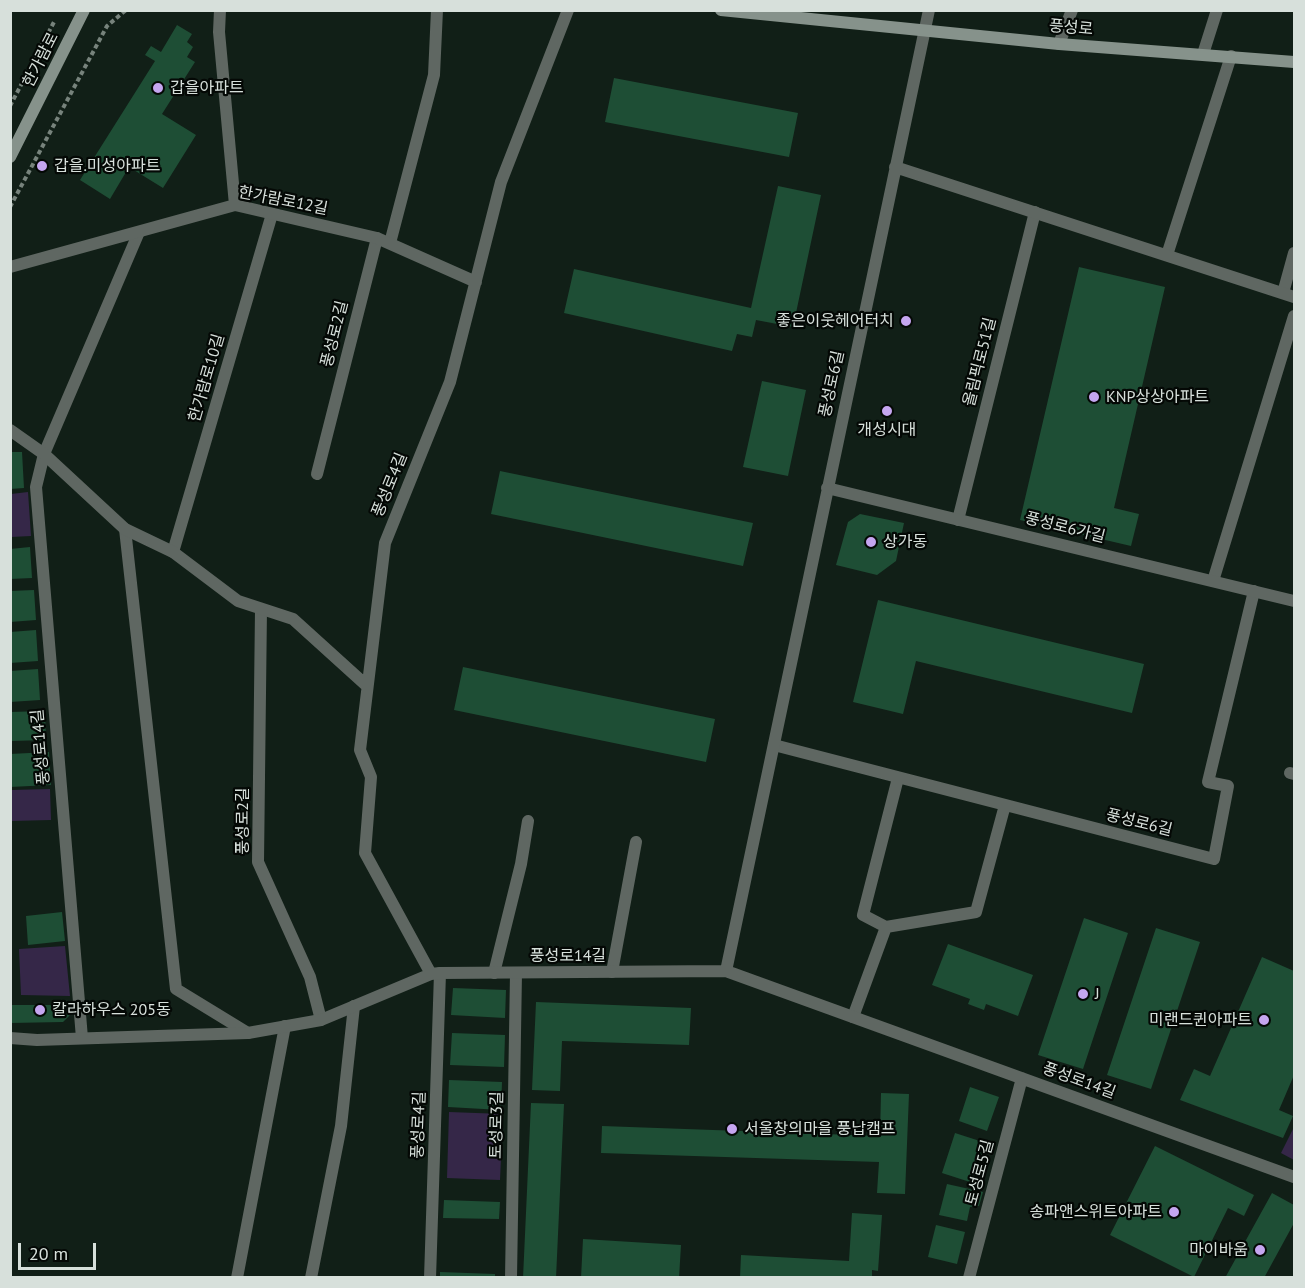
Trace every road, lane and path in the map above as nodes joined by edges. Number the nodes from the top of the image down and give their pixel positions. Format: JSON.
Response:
{"nodes":[{"id":1,"x":84,"y":10,"type":"edge"},
{"id":2,"x":126,"y":10,"type":"edge"},
{"id":3,"x":220,"y":10,"type":"edge"},
{"id":4,"x":437,"y":10,"type":"edge"},
{"id":5,"x":568,"y":10,"type":"edge"},
{"id":6,"x":721,"y":10,"type":"edge"},
{"id":7,"x":929,"y":10,"type":"edge"},
{"id":8,"x":1072,"y":10,"type":"edge"},
{"id":9,"x":1217,"y":10,"type":"edge"},
{"id":10,"x":54,"y":21,"type":"dead end"},
{"id":11,"x":924,"y":29,"type":"junction"},
{"id":12,"x":1059,"y":44,"type":"junction"},
{"id":13,"x":1203,"y":54,"type":"junction"},
{"id":14,"x":1231,"y":56,"type":"junction"},
{"id":15,"x":1294,"y":62,"type":"edge"},
{"id":16,"x":10,"y":106,"type":"edge"},
{"id":17,"x":10,"y":157,"type":"edge"},
{"id":18,"x":895,"y":167,"type":"junction"},
{"id":19,"x":235,"y":205,"type":"junction"},
{"id":20,"x":10,"y":207,"type":"edge"},
{"id":21,"x":1035,"y":212,"type":"junction"},
{"id":22,"x":272,"y":214,"type":"junction"},
{"id":23,"x":139,"y":232,"type":"junction"},
{"id":24,"x":377,"y":238,"type":"junction"},
{"id":25,"x":390,"y":243,"type":"junction"},
{"id":26,"x":1294,"y":253,"type":"edge"},
{"id":27,"x":1167,"y":255,"type":"junction"},
{"id":28,"x":10,"y":267,"type":"edge"},
{"id":29,"x":476,"y":282,"type":"junction"},
{"id":30,"x":1289,"y":295,"type":"edge"},
{"id":31,"x":1294,"y":316,"type":"edge"},
{"id":32,"x":10,"y":430,"type":"edge"},
{"id":33,"x":44,"y":454,"type":"junction"},
{"id":34,"x":317,"y":474,"type":"dead end"},
{"id":35,"x":827,"y":488,"type":"junction"},
{"id":36,"x":958,"y":520,"type":"junction"},
{"id":37,"x":125,"y":529,"type":"junction"},
{"id":38,"x":173,"y":552,"type":"junction"},
{"id":39,"x":1213,"y":581,"type":"junction"},
{"id":40,"x":1254,"y":591,"type":"junction"},
{"id":41,"x":1294,"y":601,"type":"edge"},
{"id":42,"x":261,"y":609,"type":"junction"},
{"id":43,"x":368,"y":686,"type":"junction"},
{"id":44,"x":774,"y":745,"type":"junction"},
{"id":45,"x":898,"y":778,"type":"junction"},
{"id":46,"x":1005,"y":805,"type":"junction"},
{"id":47,"x":528,"y":821,"type":"dead end"},
{"id":48,"x":636,"y":842,"type":"dead end"},
{"id":49,"x":886,"y":927,"type":"junction"},
{"id":50,"x":726,"y":971,"type":"junction"},
{"id":51,"x":612,"y":972,"type":"junction"},
{"id":52,"x":494,"y":973,"type":"junction"},
{"id":53,"x":516,"y":973,"type":"junction"},
{"id":54,"x":436,"y":974,"type":"junction"},
{"id":55,"x":354,"y":1006,"type":"junction"},
{"id":56,"x":853,"y":1017,"type":"junction"},
{"id":57,"x":321,"y":1020,"type":"junction"},
{"id":58,"x":285,"y":1026,"type":"junction"},
{"id":59,"x":248,"y":1033,"type":"junction"},
{"id":60,"x":10,"y":1038,"type":"edge"},
{"id":61,"x":82,"y":1038,"type":"junction"},
{"id":62,"x":1022,"y":1078,"type":"junction"},
{"id":63,"x":1294,"y":1177,"type":"edge"},
{"id":64,"x":237,"y":1278,"type":"edge"},
{"id":65,"x":311,"y":1278,"type":"edge"},
{"id":66,"x":430,"y":1278,"type":"edge"},
{"id":67,"x":511,"y":1278,"type":"edge"},
{"id":68,"x":969,"y":1278,"type":"edge"}],
"edges":[{"from":1,"to":17,"type":"street","name":"한가람로"},
{"from":2,"to":20,"type":"path"},
{"from":3,"to":19,"type":"street"},
{"from":4,"to":25,"type":"street"},
{"from":5,"to":29,"type":"street","name":"풍성로4길"},
{"from":6,"to":11,"type":"street","name":"풍성로"},
{"from":7,"to":11,"type":"street","name":"풍성로6길"},
{"from":8,"to":12,"type":"street"},
{"from":9,"to":13,"type":"street"},
{"from":10,"to":16,"type":"path"},
{"from":11,"to":12,"type":"street","name":"풍성로"},
{"from":11,"to":18,"type":"street","name":"풍성로6길"},
{"from":12,"to":13,"type":"street","name":"풍성로"},
{"from":13,"to":14,"type":"street","name":"풍성로"},
{"from":14,"to":15,"type":"street","name":"풍성로"},
{"from":14,"to":27,"type":"street"},
{"from":18,"to":21,"type":"street"},
{"from":18,"to":35,"type":"street","name":"풍성로6길"},
{"from":19,"to":22,"type":"street","name":"한가람로12길"},
{"from":19,"to":23,"type":"street","name":"한가람로12길"},
{"from":21,"to":27,"type":"street"},
{"from":21,"to":36,"type":"street","name":"올림픽로51길"},
{"from":22,"to":24,"type":"street","name":"한가람로12길"},
{"from":22,"to":38,"type":"street","name":"한가람로10길"},
{"from":23,"to":28,"type":"street","name":"한가람로12길"},
{"from":23,"to":33,"type":"street"},
{"from":24,"to":25,"type":"street","name":"한가람로12길"},
{"from":24,"to":34,"type":"street","name":"풍성로2길"},
{"from":25,"to":29,"type":"street","name":"한가람로12길"},
{"from":26,"to":30,"type":"street"},
{"from":27,"to":30,"type":"street"},
{"from":29,"to":43,"type":"street","name":"풍성로4길"},
{"from":31,"to":39,"type":"street"},
{"from":32,"to":33,"type":"street"},
{"from":33,"to":37,"type":"street"},
{"from":33,"to":61,"type":"street","name":"풍성로14길"},
{"from":35,"to":36,"type":"street","name":"풍성로6가길"},
{"from":35,"to":44,"type":"street","name":"풍성로6길"},
{"from":36,"to":39,"type":"street","name":"풍성로6가길"},
{"from":37,"to":38,"type":"street"},
{"from":37,"to":59,"type":"street"},
{"from":38,"to":42,"type":"street"},
{"from":39,"to":40,"type":"street","name":"풍성로6가길"},
{"from":40,"to":41,"type":"street","name":"풍성로6가길"},
{"from":40,"to":46,"type":"street","name":"풍성로6길"},
{"from":42,"to":43,"type":"street"},
{"from":42,"to":57,"type":"street","name":"풍성로2길"},
{"from":43,"to":54,"type":"street","name":"풍성로4길"},
{"from":44,"to":45,"type":"street","name":"풍성로6길"},
{"from":44,"to":50,"type":"street","name":"풍성로6길"},
{"from":45,"to":46,"type":"street","name":"풍성로6길"},
{"from":45,"to":49,"type":"street"},
{"from":46,"to":49,"type":"street"},
{"from":47,"to":52,"type":"street"},
{"from":48,"to":51,"type":"street"},
{"from":49,"to":56,"type":"street"},
{"from":50,"to":51,"type":"street","name":"풍성로14길"},
{"from":50,"to":56,"type":"street","name":"풍성로14길"},
{"from":51,"to":53,"type":"street","name":"풍성로14길"},
{"from":52,"to":53,"type":"street","name":"풍성로14길"},
{"from":52,"to":54,"type":"street","name":"풍성로14길"},
{"from":53,"to":67,"type":"street","name":"토성로3길"},
{"from":54,"to":55,"type":"street","name":"풍성로14길"},
{"from":54,"to":66,"type":"street","name":"풍성로4길"},
{"from":55,"to":57,"type":"street","name":"풍성로14길"},
{"from":55,"to":65,"type":"street"},
{"from":56,"to":62,"type":"street","name":"풍성로14길"},
{"from":57,"to":58,"type":"street","name":"풍성로14길"},
{"from":58,"to":59,"type":"street","name":"풍성로14길"},
{"from":58,"to":64,"type":"street"},
{"from":59,"to":61,"type":"street","name":"풍성로14길"},
{"from":60,"to":61,"type":"street","name":"풍성로14길"},
{"from":62,"to":63,"type":"street","name":"풍성로14길"},
{"from":62,"to":68,"type":"street","name":"토성로5길"}]}
